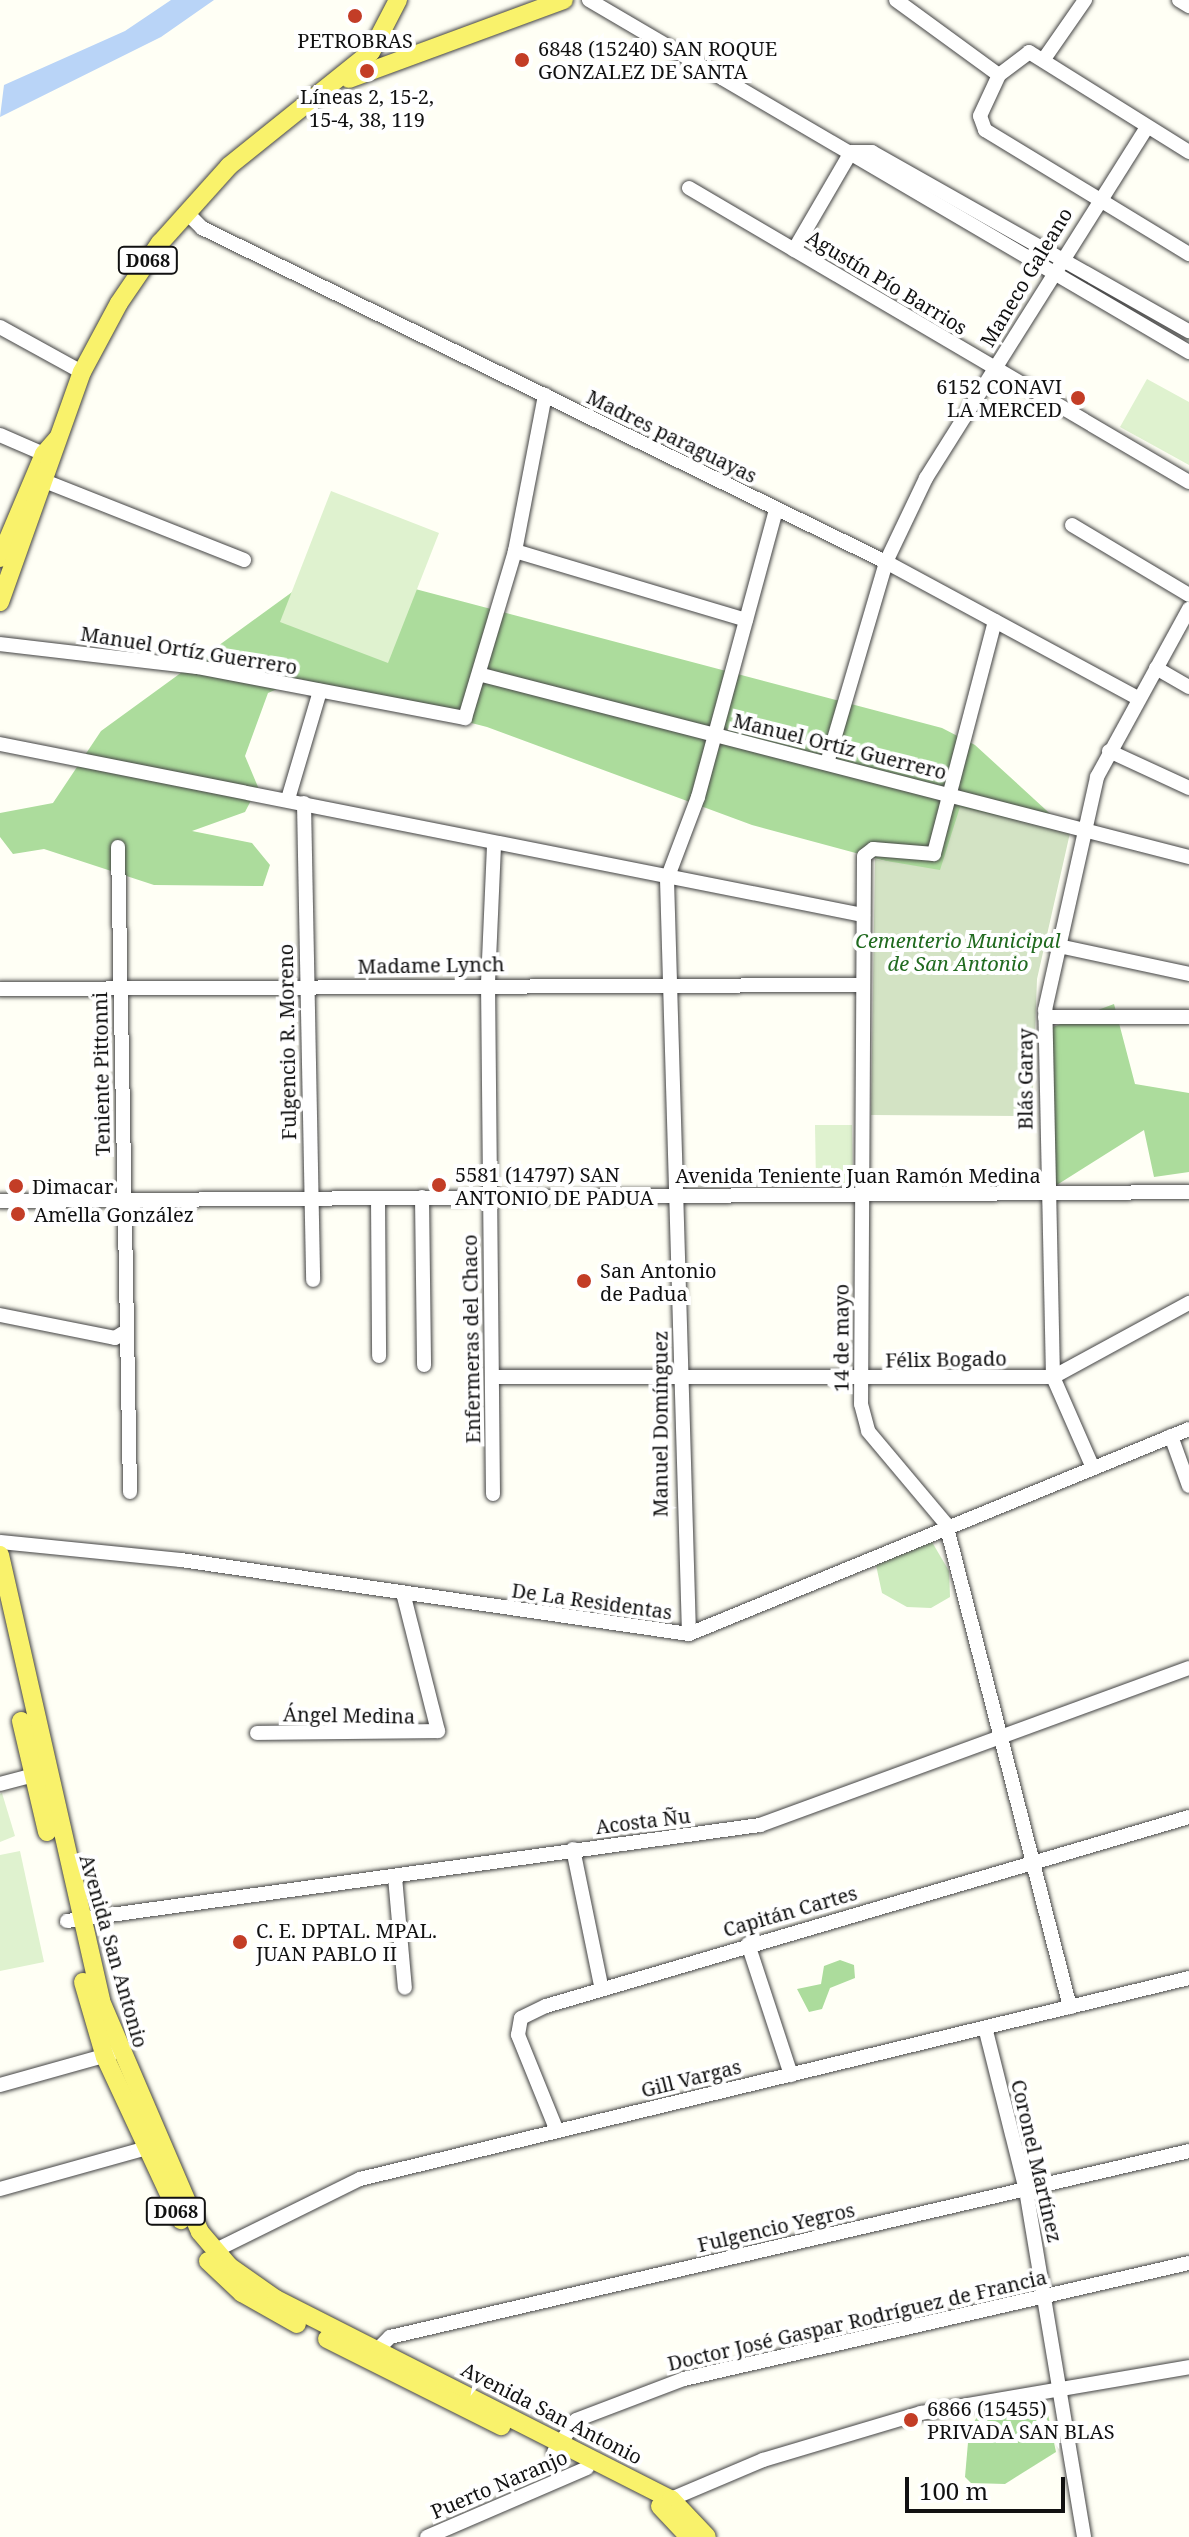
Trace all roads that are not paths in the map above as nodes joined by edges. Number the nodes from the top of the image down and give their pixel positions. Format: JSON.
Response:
{"nodes":[{"id":1,"x":398,"y":0,"type":"edge"},
{"id":2,"x":589,"y":0,"type":"edge"},
{"id":3,"x":896,"y":0,"type":"edge"},
{"id":4,"x":1085,"y":0,"type":"edge"},
{"id":5,"x":1179,"y":0,"type":"edge"},
{"id":6,"x":557,"y":1,"type":"edge"},
{"id":7,"x":1189,"y":6,"type":"edge"},
{"id":8,"x":386,"y":30,"type":"junction"},
{"id":9,"x":413,"y":52,"type":"junction"},
{"id":10,"x":1044,"y":59,"type":"junction"},
{"id":11,"x":999,"y":75,"type":"junction"},
{"id":12,"x":337,"y":84,"type":"junction"},
{"id":13,"x":1147,"y":127,"type":"junction"},
{"id":14,"x":851,"y":152,"type":"junction"},
{"id":15,"x":1189,"y":152,"type":"edge"},
{"id":16,"x":868,"y":158,"type":"junction"},
{"id":17,"x":689,"y":188,"type":"dead end"},
{"id":18,"x":1096,"y":198,"type":"junction"},
{"id":19,"x":187,"y":213,"type":"junction"},
{"id":20,"x":794,"y":250,"type":"junction"},
{"id":21,"x":1189,"y":254,"type":"edge"},
{"id":22,"x":1061,"y":255,"type":"junction"},
{"id":23,"x":1052,"y":271,"type":"junction"},
{"id":24,"x":0,"y":327,"type":"edge"},
{"id":25,"x":1189,"y":331,"type":"edge"},
{"id":26,"x":1189,"y":352,"type":"edge"},
{"id":27,"x":995,"y":368,"type":"junction"},
{"id":28,"x":82,"y":372,"type":"junction"},
{"id":29,"x":545,"y":395,"type":"junction"},
{"id":30,"x":0,"y":435,"type":"edge"},
{"id":31,"x":59,"y":437,"type":"junction"},
{"id":32,"x":44,"y":454,"type":"junction"},
{"id":33,"x":47,"y":482,"type":"junction"},
{"id":34,"x":1189,"y":482,"type":"edge"},
{"id":35,"x":776,"y":509,"type":"junction"},
{"id":36,"x":1072,"y":525,"type":"dead end"},
{"id":37,"x":515,"y":551,"type":"junction"},
{"id":38,"x":0,"y":558,"type":"edge"},
{"id":39,"x":244,"y":560,"type":"dead end"},
{"id":40,"x":886,"y":562,"type":"junction"},
{"id":41,"x":1189,"y":595,"type":"edge"},
{"id":42,"x":0,"y":602,"type":"edge"},
{"id":43,"x":1189,"y":609,"type":"edge"},
{"id":44,"x":746,"y":620,"type":"junction"},
{"id":45,"x":995,"y":621,"type":"junction"},
{"id":46,"x":0,"y":644,"type":"edge"},
{"id":47,"x":1156,"y":668,"type":"junction"},
{"id":48,"x":482,"y":675,"type":"junction"},
{"id":49,"x":1189,"y":687,"type":"edge"},
{"id":50,"x":320,"y":691,"type":"junction"},
{"id":51,"x":1138,"y":698,"type":"junction"},
{"id":52,"x":711,"y":735,"type":"junction"},
{"id":53,"x":0,"y":744,"type":"edge"},
{"id":54,"x":1109,"y":751,"type":"junction"},
{"id":55,"x":827,"y":763,"type":"junction"},
{"id":56,"x":1189,"y":788,"type":"edge"},
{"id":57,"x":946,"y":793,"type":"junction"},
{"id":58,"x":288,"y":799,"type":"junction"},
{"id":59,"x":304,"y":803,"type":"junction"},
{"id":60,"x":1083,"y":829,"type":"junction"},
{"id":61,"x":118,"y":847,"type":"dead end"},
{"id":62,"x":494,"y":847,"type":"junction"},
{"id":63,"x":1189,"y":857,"type":"edge"},
{"id":64,"x":667,"y":879,"type":"junction"},
{"id":65,"x":863,"y":915,"type":"junction"},
{"id":66,"x":1054,"y":945,"type":"junction"},
{"id":67,"x":1189,"y":974,"type":"edge"},
{"id":68,"x":488,"y":983,"type":"junction"},
{"id":69,"x":675,"y":984,"type":"junction"},
{"id":70,"x":862,"y":985,"type":"junction"},
{"id":71,"x":306,"y":987,"type":"junction"},
{"id":72,"x":120,"y":988,"type":"junction"},
{"id":73,"x":0,"y":989,"type":"edge"},
{"id":74,"x":1045,"y":1017,"type":"junction"},
{"id":75,"x":1189,"y":1017,"type":"edge"},
{"id":76,"x":1189,"y":1192,"type":"edge"},
{"id":77,"x":1044,"y":1194,"type":"junction"},
{"id":78,"x":679,"y":1195,"type":"junction"},
{"id":79,"x":489,"y":1196,"type":"junction"},
{"id":80,"x":862,"y":1196,"type":"junction"},
{"id":81,"x":422,"y":1197,"type":"junction"},
{"id":82,"x":378,"y":1198,"type":"junction"},
{"id":83,"x":310,"y":1199,"type":"junction"},
{"id":84,"x":123,"y":1200,"type":"junction"},
{"id":85,"x":0,"y":1201,"type":"edge"},
{"id":86,"x":313,"y":1280,"type":"dead end"},
{"id":87,"x":1189,"y":1303,"type":"edge"},
{"id":88,"x":0,"y":1315,"type":"edge"},
{"id":89,"x":123,"y":1333,"type":"junction"},
{"id":90,"x":379,"y":1356,"type":"dead end"},
{"id":91,"x":424,"y":1365,"type":"dead end"},
{"id":92,"x":681,"y":1376,"type":"junction"},
{"id":93,"x":492,"y":1377,"type":"junction"},
{"id":94,"x":1053,"y":1377,"type":"junction"},
{"id":95,"x":861,"y":1381,"type":"junction"},
{"id":96,"x":1189,"y":1429,"type":"edge"},
{"id":97,"x":1171,"y":1436,"type":"junction"},
{"id":98,"x":1093,"y":1468,"type":"junction"},
{"id":99,"x":1189,"y":1486,"type":"edge"},
{"id":100,"x":130,"y":1492,"type":"dead end"},
{"id":101,"x":493,"y":1494,"type":"dead end"},
{"id":102,"x":946,"y":1524,"type":"junction"},
{"id":103,"x":0,"y":1542,"type":"edge"},
{"id":104,"x":0,"y":1555,"type":"edge"},
{"id":105,"x":403,"y":1593,"type":"junction"},
{"id":106,"x":0,"y":1620,"type":"edge"},
{"id":107,"x":689,"y":1634,"type":"junction"},
{"id":108,"x":1189,"y":1668,"type":"edge"},
{"id":109,"x":1004,"y":1732,"type":"junction"},
{"id":110,"x":257,"y":1733,"type":"dead end"},
{"id":111,"x":40,"y":1773,"type":"junction"},
{"id":112,"x":0,"y":1784,"type":"edge"},
{"id":113,"x":1189,"y":1817,"type":"edge"},
{"id":114,"x":573,"y":1849,"type":"junction"},
{"id":115,"x":1035,"y":1865,"type":"junction"},
{"id":116,"x":395,"y":1877,"type":"junction"},
{"id":117,"x":72,"y":1920,"type":"junction"},
{"id":118,"x":748,"y":1944,"type":"junction"},
{"id":119,"x":1189,"y":1978,"type":"edge"},
{"id":120,"x":601,"y":1985,"type":"junction"},
{"id":121,"x":405,"y":1988,"type":"dead end"},
{"id":122,"x":1070,"y":2007,"type":"junction"},
{"id":123,"x":986,"y":2031,"type":"junction"},
{"id":124,"x":111,"y":2054,"type":"junction"},
{"id":125,"x":791,"y":2075,"type":"junction"},
{"id":126,"x":0,"y":2085,"type":"edge"},
{"id":127,"x":557,"y":2131,"type":"junction"},
{"id":128,"x":150,"y":2147,"type":"junction"},
{"id":129,"x":1189,"y":2151,"type":"edge"},
{"id":130,"x":0,"y":2189,"type":"edge"},
{"id":131,"x":1026,"y":2190,"type":"junction"},
{"id":132,"x":214,"y":2251,"type":"junction"},
{"id":133,"x":1189,"y":2263,"type":"edge"},
{"id":134,"x":1046,"y":2296,"type":"junction"},
{"id":135,"x":372,"y":2354,"type":"junction"},
{"id":136,"x":1189,"y":2367,"type":"edge"},
{"id":137,"x":1063,"y":2388,"type":"junction"},
{"id":138,"x":557,"y":2447,"type":"junction"},
{"id":139,"x":587,"y":2468,"type":"junction"},
{"id":140,"x":671,"y":2499,"type":"junction"},
{"id":141,"x":427,"y":2537,"type":"edge"},
{"id":142,"x":689,"y":2537,"type":"edge"},
{"id":143,"x":707,"y":2537,"type":"edge"},
{"id":144,"x":1084,"y":2537,"type":"edge"}],
"edges":[{"from":1,"to":8,"type":"main road","number":"D068"},
{"from":2,"to":14,"type":"street"},
{"from":3,"to":11,"type":"street"},
{"from":4,"to":10,"type":"street"},
{"from":5,"to":7,"type":"street"},
{"from":6,"to":9,"type":"main road"},
{"from":8,"to":9,"type":"main road"},
{"from":8,"to":12,"type":"main road","number":"D068"},
{"from":9,"to":12,"type":"main road"},
{"from":10,"to":11,"type":"street"},
{"from":10,"to":13,"type":"street"},
{"from":11,"to":18,"type":"street"},
{"from":12,"to":19,"type":"main road","number":"D068"},
{"from":13,"to":15,"type":"street"},
{"from":13,"to":18,"type":"street","name":"Maneco Galeano"},
{"from":14,"to":16,"type":"street"},
{"from":14,"to":20,"type":"street"},
{"from":16,"to":22,"type":"street"},
{"from":16,"to":23,"type":"street"},
{"from":17,"to":20,"type":"street","name":"Agustín Pío Barrios"},
{"from":18,"to":21,"type":"street"},
{"from":18,"to":22,"type":"street","name":"Maneco Galeano"},
{"from":19,"to":28,"type":"main road","number":"D068"},
{"from":19,"to":29,"type":"street","name":"Madres paraguayas"},
{"from":20,"to":27,"type":"street","name":"Agustín Pío Barrios"},
{"from":22,"to":23,"type":"street","name":"Maneco Galeano"},
{"from":22,"to":25,"type":"street"},
{"from":23,"to":26,"type":"street"},
{"from":23,"to":27,"type":"street","name":"Maneco Galeano"},
{"from":24,"to":28,"type":"street"},
{"from":27,"to":34,"type":"street","name":"Agustín Pío Barrios"},
{"from":27,"to":40,"type":"street","name":"Maneco Galeano"},
{"from":28,"to":31,"type":"main road","number":"D068"},
{"from":29,"to":35,"type":"street","name":"Madres paraguayas"},
{"from":29,"to":37,"type":"street"},
{"from":30,"to":32,"type":"street"},
{"from":31,"to":32,"type":"main road","number":"D068"},
{"from":31,"to":33,"type":"main road","number":"D068"},
{"from":32,"to":38,"type":"main road","number":"D068"},
{"from":33,"to":39,"type":"street"},
{"from":33,"to":42,"type":"main road","number":"D068"},
{"from":35,"to":40,"type":"street","name":"Madres paraguayas"},
{"from":35,"to":44,"type":"street"},
{"from":36,"to":41,"type":"street"},
{"from":37,"to":44,"type":"street"},
{"from":37,"to":48,"type":"street"},
{"from":40,"to":45,"type":"street","name":"Madres paraguayas"},
{"from":40,"to":55,"type":"street","name":"Maneco Galeano"},
{"from":43,"to":47,"type":"street","name":"Blás Garay"},
{"from":44,"to":52,"type":"street"},
{"from":45,"to":51,"type":"street","name":"Madres paraguayas"},
{"from":45,"to":57,"type":"street"},
{"from":46,"to":50,"type":"street","name":"Manuel Ortíz Guerrero"},
{"from":47,"to":49,"type":"street"},
{"from":47,"to":51,"type":"street","name":"Blás Garay"},
{"from":48,"to":50,"type":"street","name":"Manuel Ortíz Guerrero"},
{"from":48,"to":52,"type":"street","name":"Manuel Ortíz Guerrero"},
{"from":50,"to":58,"type":"street"},
{"from":51,"to":54,"type":"street","name":"Blás Garay"},
{"from":52,"to":55,"type":"street","name":"Manuel Ortíz Guerrero"},
{"from":52,"to":64,"type":"street"},
{"from":53,"to":58,"type":"street"},
{"from":54,"to":56,"type":"street"},
{"from":54,"to":60,"type":"street","name":"Blás Garay"},
{"from":55,"to":57,"type":"street","name":"Manuel Ortíz Guerrero"},
{"from":57,"to":60,"type":"street","name":"Manuel Ortíz Guerrero"},
{"from":57,"to":65,"type":"street","name":"14 de mayo"},
{"from":58,"to":59,"type":"street"},
{"from":59,"to":62,"type":"street"},
{"from":59,"to":71,"type":"street","name":"Fulgencio R. Moreno"},
{"from":60,"to":63,"type":"street","name":"Manuel Ortíz Guerrero"},
{"from":60,"to":66,"type":"street","name":"Blás Garay"},
{"from":61,"to":72,"type":"street","name":"Teniente Pittonni"},
{"from":62,"to":64,"type":"street"},
{"from":62,"to":68,"type":"street","name":"Enfermeras del Chaco"},
{"from":64,"to":65,"type":"street"},
{"from":64,"to":69,"type":"street","name":"Manuel Domínguez"},
{"from":65,"to":70,"type":"street","name":"14 de mayo"},
{"from":66,"to":67,"type":"street"},
{"from":66,"to":74,"type":"street","name":"Blás Garay"},
{"from":68,"to":69,"type":"street","name":"Madame Lynch"},
{"from":68,"to":71,"type":"street","name":"Madame Lynch"},
{"from":68,"to":79,"type":"street","name":"Enfermeras del Chaco"},
{"from":69,"to":70,"type":"street","name":"Madame Lynch"},
{"from":69,"to":78,"type":"street","name":"Manuel Domínguez"},
{"from":70,"to":80,"type":"street","name":"14 de mayo"},
{"from":71,"to":72,"type":"street","name":"Madame Lynch"},
{"from":71,"to":83,"type":"street","name":"Fulgencio R. Moreno"},
{"from":72,"to":73,"type":"street","name":"Madame Lynch"},
{"from":72,"to":84,"type":"street","name":"Teniente Pittonni"},
{"from":74,"to":75,"type":"street"},
{"from":74,"to":77,"type":"street","name":"Blás Garay"},
{"from":76,"to":77,"type":"street","name":"Avenida Teniente Juan Ramón Medina"},
{"from":77,"to":80,"type":"street","name":"Avenida Teniente Juan Ramón Medina"},
{"from":77,"to":94,"type":"street","name":"Blás Garay"},
{"from":78,"to":79,"type":"street","name":"Avenida Teniente Juan Ramón Medina"},
{"from":78,"to":80,"type":"street","name":"Avenida Teniente Juan Ramón Medina"},
{"from":78,"to":92,"type":"street","name":"Manuel Domínguez"},
{"from":79,"to":81,"type":"street","name":"Avenida Teniente Juan Ramón Medina"},
{"from":79,"to":93,"type":"street","name":"Enfermeras del Chaco"},
{"from":80,"to":95,"type":"street","name":"14 de mayo"},
{"from":81,"to":82,"type":"street","name":"Avenida Teniente Juan Ramón Medina"},
{"from":81,"to":91,"type":"street"},
{"from":82,"to":83,"type":"street","name":"Avenida Teniente Juan Ramón Medina"},
{"from":82,"to":90,"type":"street"},
{"from":83,"to":84,"type":"street","name":"Avenida Teniente Juan Ramón Medina"},
{"from":83,"to":86,"type":"street","name":"Fulgencio R. Moreno"},
{"from":84,"to":85,"type":"street","name":"Avenida Teniente Juan Ramón Medina"},
{"from":84,"to":89,"type":"street","name":"Teniente Pittonni"},
{"from":87,"to":94,"type":"street","name":"Félix Bogado"},
{"from":88,"to":89,"type":"street"},
{"from":89,"to":100,"type":"street","name":"Teniente Pittonni"},
{"from":92,"to":93,"type":"street","name":"Félix Bogado"},
{"from":92,"to":95,"type":"street","name":"Félix Bogado"},
{"from":92,"to":107,"type":"street","name":"Manuel Domínguez"},
{"from":93,"to":101,"type":"street","name":"Enfermeras del Chaco"},
{"from":94,"to":95,"type":"street","name":"Félix Bogado"},
{"from":94,"to":98,"type":"street","name":"Blás Garay"},
{"from":95,"to":102,"type":"street","name":"14 de mayo"},
{"from":96,"to":97,"type":"street","name":"De La Residentas"},
{"from":97,"to":98,"type":"street","name":"De La Residentas"},
{"from":97,"to":99,"type":"street"},
{"from":98,"to":102,"type":"street","name":"De La Residentas"},
{"from":102,"to":107,"type":"street","name":"De La Residentas"},
{"from":102,"to":109,"type":"street","name":"14 de mayo"},
{"from":103,"to":105,"type":"street","name":"De La Residentas"},
{"from":104,"to":111,"type":"main road","name":"Avenida San Antonio","number":"D068"},
{"from":105,"to":107,"type":"street","name":"De La Residentas"},
{"from":105,"to":110,"type":"street","name":"Ángel Medina"},
{"from":106,"to":111,"type":"main road","name":"Avenida San Antonio","number":"D068"},
{"from":108,"to":109,"type":"street","name":"Acosta Ñu"},
{"from":109,"to":114,"type":"street","name":"Acosta Ñu"},
{"from":109,"to":115,"type":"street","name":"14 de mayo"},
{"from":111,"to":112,"type":"street"},
{"from":111,"to":117,"type":"main road","name":"Avenida San Antonio","number":"D068"},
{"from":113,"to":115,"type":"street","name":"Capitán Cartes"},
{"from":114,"to":116,"type":"street","name":"Acosta Ñu"},
{"from":114,"to":120,"type":"street"},
{"from":115,"to":118,"type":"street","name":"Capitán Cartes"},
{"from":115,"to":122,"type":"street","name":"14 de mayo"},
{"from":116,"to":117,"type":"street","name":"Acosta Ñu"},
{"from":116,"to":121,"type":"street"},
{"from":117,"to":124,"type":"main road","name":"Avenida San Antonio","number":"D068"},
{"from":118,"to":120,"type":"street","name":"Capitán Cartes"},
{"from":118,"to":125,"type":"street"},
{"from":119,"to":122,"type":"street","name":"Gill Vargas"},
{"from":120,"to":127,"type":"street","name":"Capitán Cartes"},
{"from":122,"to":123,"type":"street","name":"Gill Vargas"},
{"from":123,"to":125,"type":"street","name":"Gill Vargas"},
{"from":123,"to":131,"type":"street","name":"Coronel Martínez"},
{"from":124,"to":126,"type":"street"},
{"from":124,"to":128,"type":"main road","name":"Avenida San Antonio","number":"D068"},
{"from":125,"to":127,"type":"street","name":"Gill Vargas"},
{"from":127,"to":132,"type":"street","name":"Gill Vargas"},
{"from":128,"to":130,"type":"street"},
{"from":128,"to":132,"type":"main road","name":"Avenida San Antonio","number":"D068"},
{"from":128,"to":135,"type":"main road","name":"Avenida San Antonio","number":"D068"},
{"from":129,"to":131,"type":"street","name":"Fulgencio Yegros"},
{"from":131,"to":134,"type":"street","name":"Coronel Martínez"},
{"from":131,"to":135,"type":"street","name":"Fulgencio Yegros"},
{"from":132,"to":135,"type":"main road","name":"Avenida San Antonio","number":"D068"},
{"from":133,"to":134,"type":"street","name":"Doctor José Gaspar Rodríguez de Francia"},
{"from":134,"to":137,"type":"street","name":"Coronel Martínez"},
{"from":134,"to":138,"type":"street","name":"Doctor José Gaspar Rodríguez de Francia"},
{"from":135,"to":138,"type":"main road","name":"Avenida San Antonio","number":"D068"},
{"from":136,"to":137,"type":"street"},
{"from":137,"to":140,"type":"street"},
{"from":137,"to":144,"type":"street","name":"Coronel Martínez"},
{"from":138,"to":139,"type":"main road","name":"Avenida San Antonio","number":"D068"},
{"from":138,"to":140,"type":"main road","name":"Avenida San Antonio","number":"D068"},
{"from":139,"to":141,"type":"street","name":"Puerto Naranjo"},
{"from":139,"to":142,"type":"main road","name":"Avenida San Antonio","number":"D068"},
{"from":140,"to":143,"type":"main road","name":"Avenida San Antonio","number":"D068"}]}
